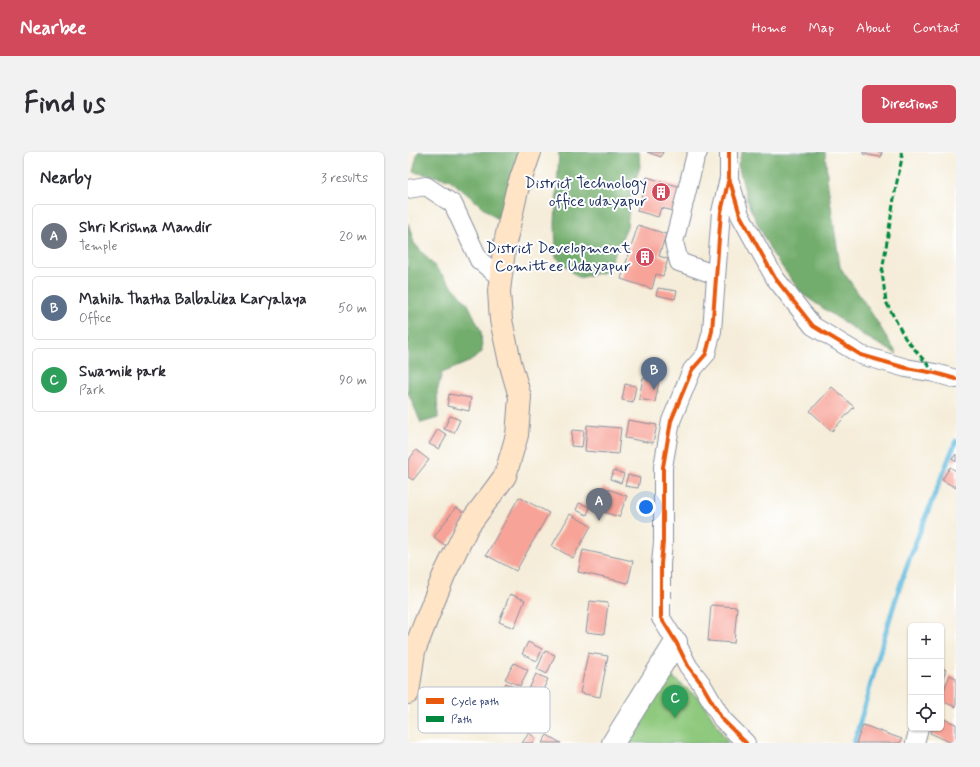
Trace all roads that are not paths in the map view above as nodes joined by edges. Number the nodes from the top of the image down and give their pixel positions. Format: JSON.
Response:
{"nodes":[{"id":1,"x":530,"y":152,"type":"edge"},
{"id":2,"x":698,"y":152,"type":"edge"},
{"id":3,"x":729,"y":152,"type":"edge"},
{"id":4,"x":729,"y":178,"type":"junction"},
{"id":5,"x":408,"y":189,"type":"edge"},
{"id":6,"x":716,"y":275,"type":"junction"},
{"id":7,"x":501,"y":278,"type":"junction"},
{"id":8,"x":956,"y":379,"type":"edge"},
{"id":9,"x":676,"y":642,"type":"junction"},
{"id":10,"x":408,"y":693,"type":"edge"},
{"id":11,"x":918,"y":731,"type":"edge"},
{"id":12,"x":613,"y":743,"type":"edge"},
{"id":13,"x":746,"y":743,"type":"edge"},
{"id":14,"x":915,"y":743,"type":"edge"}],
"edges":[{"from":1,"to":7,"type":"main road"},
{"from":2,"to":6,"type":"street"},
{"from":3,"to":4,"type":"street"},
{"from":4,"to":6,"type":"street"},
{"from":4,"to":8,"type":"street"},
{"from":5,"to":7,"type":"street"},
{"from":6,"to":9,"type":"street"},
{"from":7,"to":10,"type":"main road"},
{"from":9,"to":12,"type":"street"},
{"from":9,"to":13,"type":"street"},
{"from":11,"to":14,"type":"street"}]}
